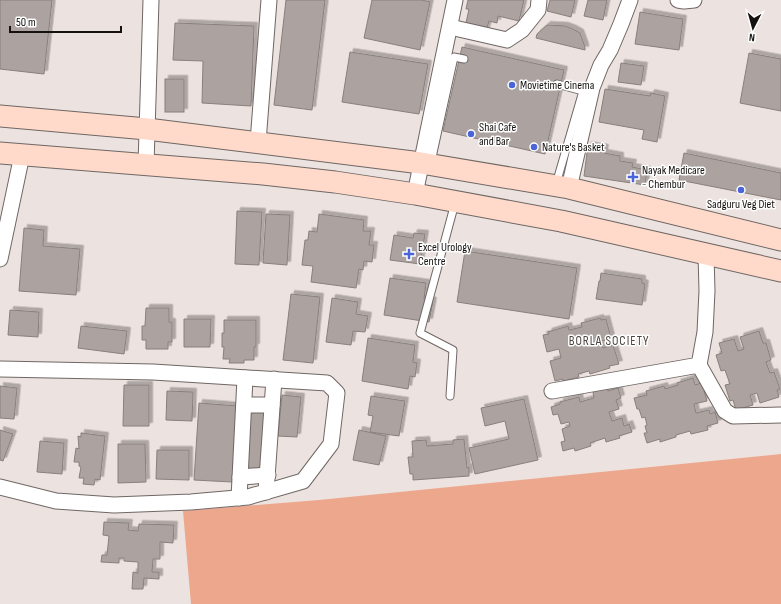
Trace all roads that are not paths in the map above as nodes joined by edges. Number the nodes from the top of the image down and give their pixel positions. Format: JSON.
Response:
{"nodes":[{"id":1,"x":151,"y":0,"type":"edge"},
{"id":2,"x":269,"y":0,"type":"edge"},
{"id":3,"x":455,"y":0,"type":"edge"},
{"id":4,"x":539,"y":0,"type":"edge"},
{"id":5,"x":630,"y":0,"type":"edge"},
{"id":6,"x":678,"y":0,"type":"edge"},
{"id":7,"x":694,"y":0,"type":"edge"},
{"id":8,"x":450,"y":27,"type":"junction"},
{"id":9,"x":464,"y":59,"type":"dead end"},
{"id":10,"x":557,"y":84,"type":"dead end"},
{"id":11,"x":0,"y":116,"type":"edge"},
{"id":12,"x":147,"y":129,"type":"junction"},
{"id":13,"x":258,"y":142,"type":"junction"},
{"id":14,"x":0,"y":153,"type":"edge"},
{"id":15,"x":22,"y":155,"type":"junction"},
{"id":16,"x":426,"y":164,"type":"junction"},
{"id":17,"x":146,"y":165,"type":"junction"},
{"id":18,"x":563,"y":187,"type":"junction"},
{"id":19,"x":415,"y":194,"type":"junction"},
{"id":20,"x":455,"y":201,"type":"junction"},
{"id":21,"x":662,"y":211,"type":"junction"},
{"id":22,"x":781,"y":240,"type":"edge"},
{"id":23,"x":654,"y":242,"type":"junction"},
{"id":24,"x":706,"y":254,"type":"junction"},
{"id":25,"x":0,"y":259,"type":"edge"},
{"id":26,"x":781,"y":271,"type":"edge"},
{"id":27,"x":699,"y":365,"type":"junction"},
{"id":28,"x":0,"y":369,"type":"edge"},
{"id":29,"x":245,"y":378,"type":"junction"},
{"id":30,"x":274,"y":379,"type":"junction"},
{"id":31,"x":552,"y":391,"type":"dead end"},
{"id":32,"x":450,"y":396,"type":"dead end"},
{"id":33,"x":244,"y":404,"type":"junction"},
{"id":34,"x":272,"y":405,"type":"junction"},
{"id":35,"x":781,"y":415,"type":"edge"},
{"id":36,"x":268,"y":475,"type":"junction"},
{"id":37,"x":240,"y":477,"type":"junction"},
{"id":38,"x":0,"y":487,"type":"edge"},
{"id":39,"x":266,"y":492,"type":"junction"},
{"id":40,"x":238,"y":498,"type":"junction"}],
"edges":[{"from":1,"to":12,"type":"street"},
{"from":2,"to":13,"type":"street"},
{"from":3,"to":8,"type":"street"},
{"from":4,"to":8,"type":"street"},
{"from":5,"to":18,"type":"street"},
{"from":6,"to":7,"type":"street"},
{"from":8,"to":16,"type":"street"},
{"from":9,"to":16,"type":"lane"},
{"from":10,"to":18,"type":"lane"},
{"from":11,"to":12,"type":"main road"},
{"from":12,"to":13,"type":"main road"},
{"from":12,"to":17,"type":"street"},
{"from":13,"to":16,"type":"main road"},
{"from":14,"to":15,"type":"main road"},
{"from":15,"to":17,"type":"main road"},
{"from":15,"to":25,"type":"street"},
{"from":16,"to":18,"type":"main road"},
{"from":16,"to":19,"type":"street"},
{"from":17,"to":19,"type":"main road"},
{"from":18,"to":21,"type":"main road"},
{"from":19,"to":20,"type":"main road"},
{"from":20,"to":23,"type":"main road"},
{"from":20,"to":32,"type":"lane"},
{"from":21,"to":22,"type":"main road"},
{"from":21,"to":23,"type":"main road"},
{"from":23,"to":24,"type":"main road"},
{"from":24,"to":26,"type":"main road"},
{"from":24,"to":27,"type":"street"},
{"from":27,"to":31,"type":"street"},
{"from":27,"to":35,"type":"street"},
{"from":28,"to":29,"type":"street"},
{"from":29,"to":30,"type":"street"},
{"from":29,"to":33,"type":"street"},
{"from":30,"to":34,"type":"street"},
{"from":30,"to":39,"type":"street"},
{"from":33,"to":34,"type":"street"},
{"from":33,"to":37,"type":"street"},
{"from":34,"to":36,"type":"street"},
{"from":36,"to":37,"type":"street"},
{"from":36,"to":39,"type":"street"},
{"from":37,"to":40,"type":"street"},
{"from":38,"to":40,"type":"street"},
{"from":39,"to":40,"type":"street"}]}
